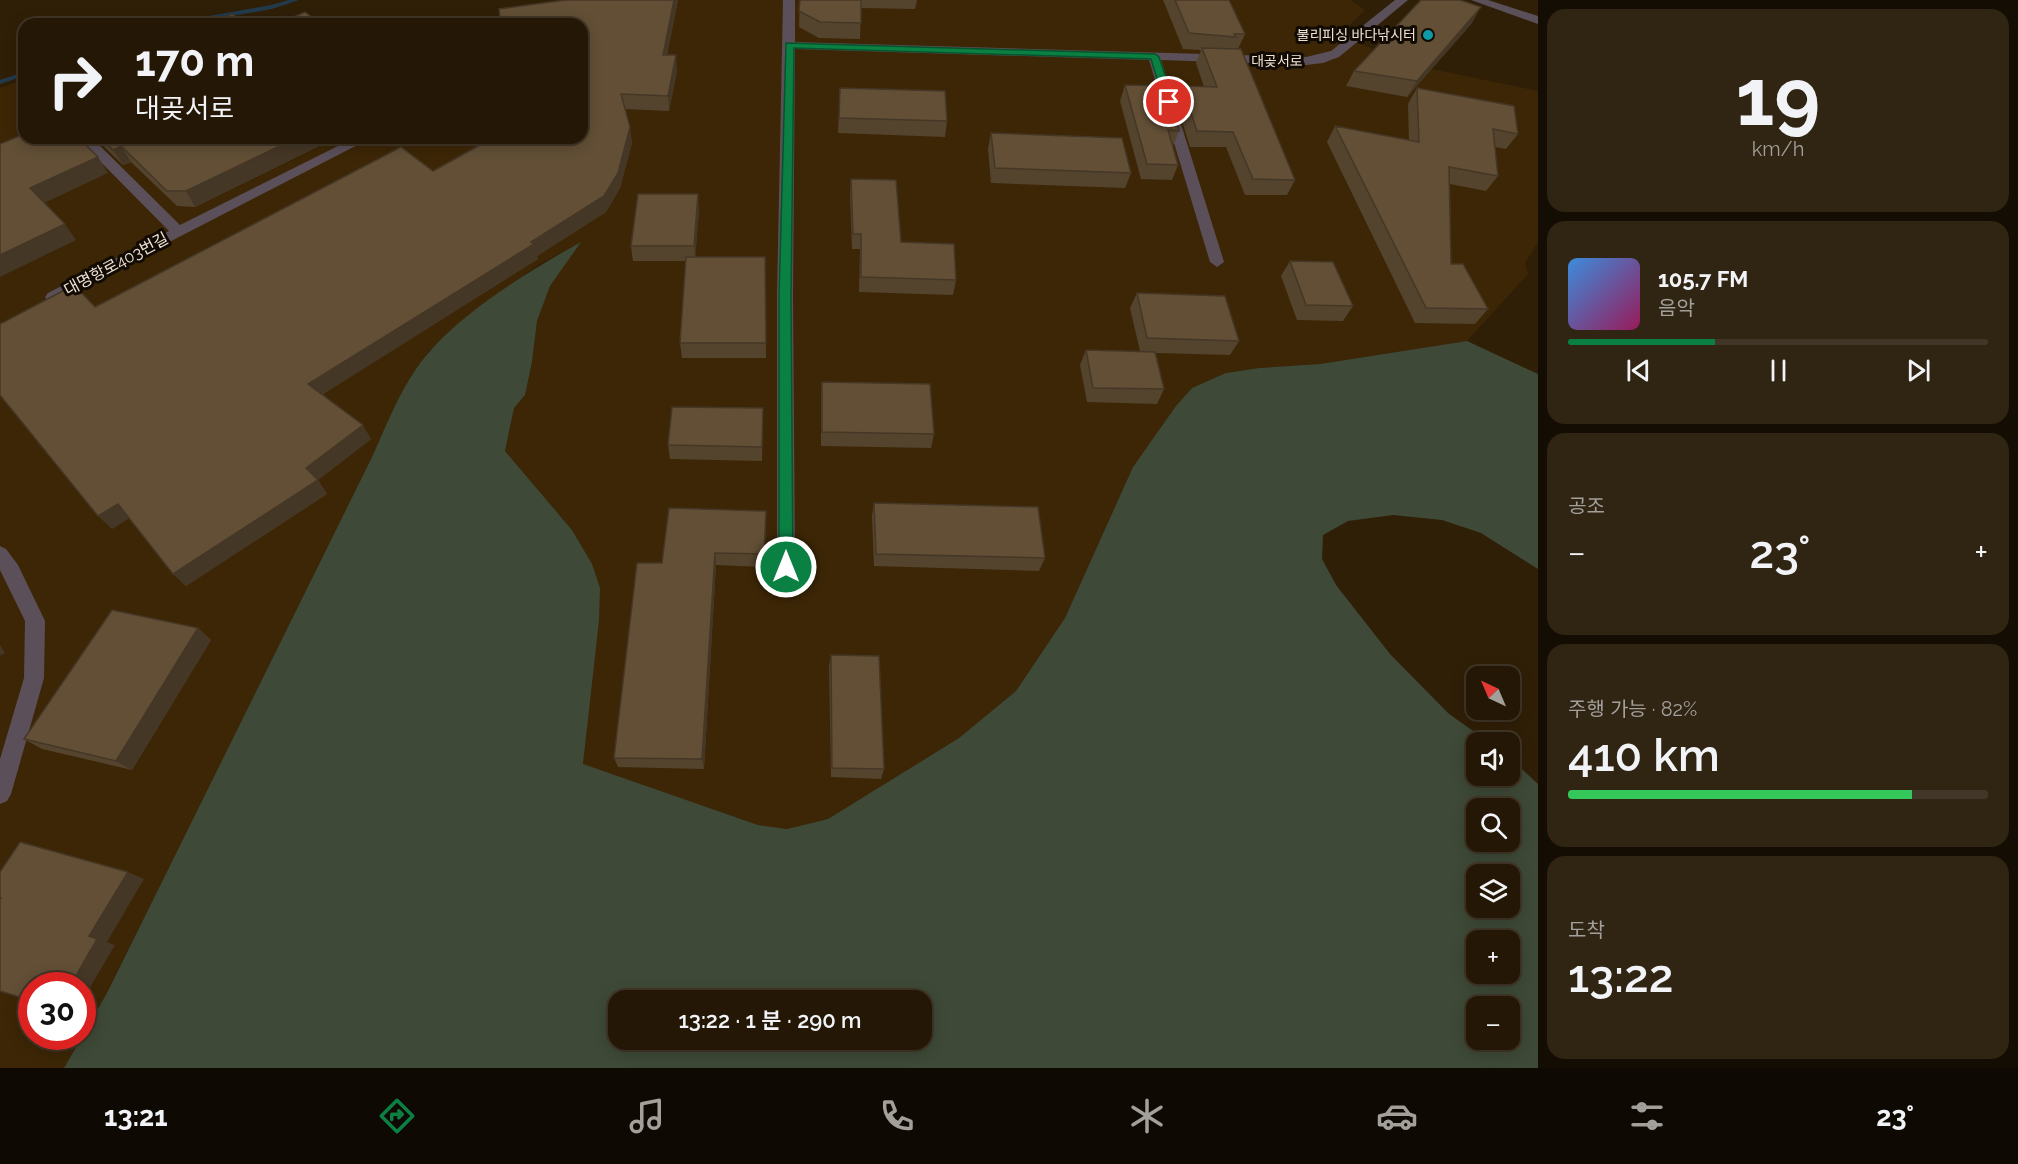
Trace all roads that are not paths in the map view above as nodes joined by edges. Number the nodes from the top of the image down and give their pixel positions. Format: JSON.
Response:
{"nodes":[{"id":1,"x":789,"y":0,"type":"edge"},
{"id":2,"x":1402,"y":0,"type":"edge"},
{"id":3,"x":1477,"y":0,"type":"edge"},
{"id":4,"x":1538,"y":20,"type":"edge"},
{"id":5,"x":789,"y":45,"type":"junction"},
{"id":6,"x":1155,"y":57,"type":"junction"},
{"id":7,"x":90,"y":144,"type":"edge"},
{"id":8,"x":352,"y":144,"type":"edge"},
{"id":9,"x":178,"y":232,"type":"junction"},
{"id":10,"x":1217,"y":262,"type":"dead end"},
{"id":11,"x":42,"y":303,"type":"edge"},
{"id":12,"x":0,"y":554,"type":"edge"},
{"id":13,"x":786,"y":567,"type":"dead end"},
{"id":14,"x":0,"y":794,"type":"edge"}],
"edges":[{"from":1,"to":5,"type":"street"},
{"from":2,"to":6,"type":"street","name":"대곶서로"},
{"from":3,"to":4,"type":"street"},
{"from":5,"to":6,"type":"street","name":"대곶서로"},
{"from":5,"to":13,"type":"street"},
{"from":6,"to":10,"type":"street"},
{"from":7,"to":9,"type":"street","name":"대명항로403번길"},
{"from":8,"to":9,"type":"street"},
{"from":9,"to":11,"type":"street","name":"대명항로403번길"},
{"from":12,"to":14,"type":"street"}]}
